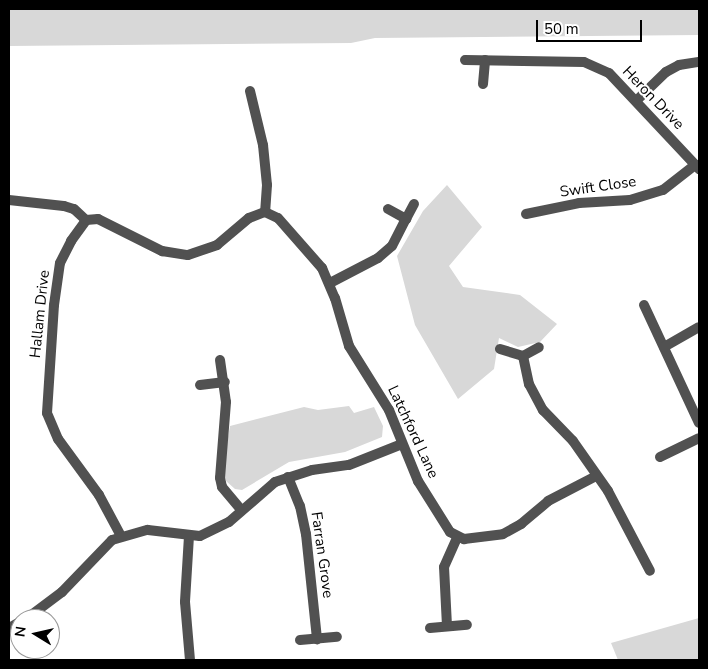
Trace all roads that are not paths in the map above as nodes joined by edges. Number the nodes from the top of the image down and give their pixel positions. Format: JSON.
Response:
{"nodes":[{"id":1,"x":465,"y":60,"type":"dead end"},
{"id":2,"x":486,"y":60,"type":"junction"},
{"id":3,"x":699,"y":62,"type":"edge"},
{"id":4,"x":483,"y":84,"type":"dead end"},
{"id":5,"x":250,"y":91,"type":"dead end"},
{"id":6,"x":637,"y":100,"type":"junction"},
{"id":7,"x":697,"y":167,"type":"edge"},
{"id":8,"x":9,"y":201,"type":"edge"},
{"id":9,"x":414,"y":204,"type":"dead end"},
{"id":10,"x":388,"y":209,"type":"dead end"},
{"id":11,"x":265,"y":212,"type":"junction"},
{"id":12,"x":526,"y":214,"type":"dead end"},
{"id":13,"x":406,"y":219,"type":"junction"},
{"id":14,"x":86,"y":220,"type":"junction"},
{"id":15,"x":330,"y":283,"type":"junction"},
{"id":16,"x":644,"y":305,"type":"dead end"},
{"id":17,"x":699,"y":327,"type":"edge"},
{"id":18,"x":539,"y":347,"type":"dead end"},
{"id":19,"x":664,"y":347,"type":"junction"},
{"id":20,"x":500,"y":349,"type":"dead end"},
{"id":21,"x":523,"y":356,"type":"junction"},
{"id":22,"x":220,"y":360,"type":"dead end"},
{"id":23,"x":225,"y":382,"type":"junction"},
{"id":24,"x":200,"y":384,"type":"dead end"},
{"id":25,"x":699,"y":423,"type":"edge"},
{"id":26,"x":699,"y":438,"type":"edge"},
{"id":27,"x":402,"y":444,"type":"junction"},
{"id":28,"x":660,"y":457,"type":"dead end"},
{"id":29,"x":596,"y":476,"type":"junction"},
{"id":30,"x":288,"y":477,"type":"junction"},
{"id":31,"x":241,"y":510,"type":"junction"},
{"id":32,"x":121,"y":536,"type":"junction"},
{"id":33,"x":189,"y":536,"type":"junction"},
{"id":34,"x":457,"y":538,"type":"junction"},
{"id":35,"x":650,"y":571,"type":"dead end"},
{"id":36,"x":39,"y":609,"type":"edge"},
{"id":37,"x":467,"y":625,"type":"dead end"},
{"id":38,"x":447,"y":626,"type":"junction"},
{"id":39,"x":430,"y":628,"type":"dead end"},
{"id":40,"x":337,"y":637,"type":"dead end"},
{"id":41,"x":317,"y":639,"type":"junction"},
{"id":42,"x":300,"y":640,"type":"dead end"},
{"id":43,"x":190,"y":660,"type":"edge"}],
"edges":[{"from":1,"to":2,"type":"street","name":"Heron Drive"},
{"from":2,"to":4,"type":"street"},
{"from":2,"to":6,"type":"street","name":"Heron Drive"},
{"from":3,"to":6,"type":"street"},
{"from":5,"to":11,"type":"street"},
{"from":6,"to":7,"type":"street","name":"Heron Drive"},
{"from":7,"to":12,"type":"street","name":"Swift Close"},
{"from":8,"to":14,"type":"street"},
{"from":9,"to":13,"type":"street"},
{"from":10,"to":13,"type":"street"},
{"from":11,"to":14,"type":"street"},
{"from":11,"to":15,"type":"street","name":"Latchford Lane"},
{"from":13,"to":15,"type":"street"},
{"from":14,"to":32,"type":"street","name":"Hallam Drive"},
{"from":15,"to":27,"type":"street","name":"Latchford Lane"},
{"from":16,"to":19,"type":"street"},
{"from":17,"to":19,"type":"street"},
{"from":18,"to":21,"type":"street"},
{"from":19,"to":25,"type":"street"},
{"from":20,"to":21,"type":"street"},
{"from":21,"to":29,"type":"street"},
{"from":22,"to":23,"type":"street"},
{"from":23,"to":24,"type":"street"},
{"from":23,"to":31,"type":"street"},
{"from":26,"to":28,"type":"street"},
{"from":27,"to":30,"type":"street"},
{"from":27,"to":34,"type":"street","name":"Latchford Lane"},
{"from":29,"to":34,"type":"street"},
{"from":29,"to":35,"type":"street"},
{"from":30,"to":31,"type":"street"},
{"from":30,"to":41,"type":"street","name":"Farran Grove"},
{"from":31,"to":33,"type":"street"},
{"from":32,"to":33,"type":"street"},
{"from":32,"to":36,"type":"street"},
{"from":33,"to":43,"type":"street"},
{"from":34,"to":38,"type":"street"},
{"from":37,"to":38,"type":"street"},
{"from":38,"to":39,"type":"street"},
{"from":40,"to":41,"type":"street"},
{"from":41,"to":42,"type":"street"}]}
